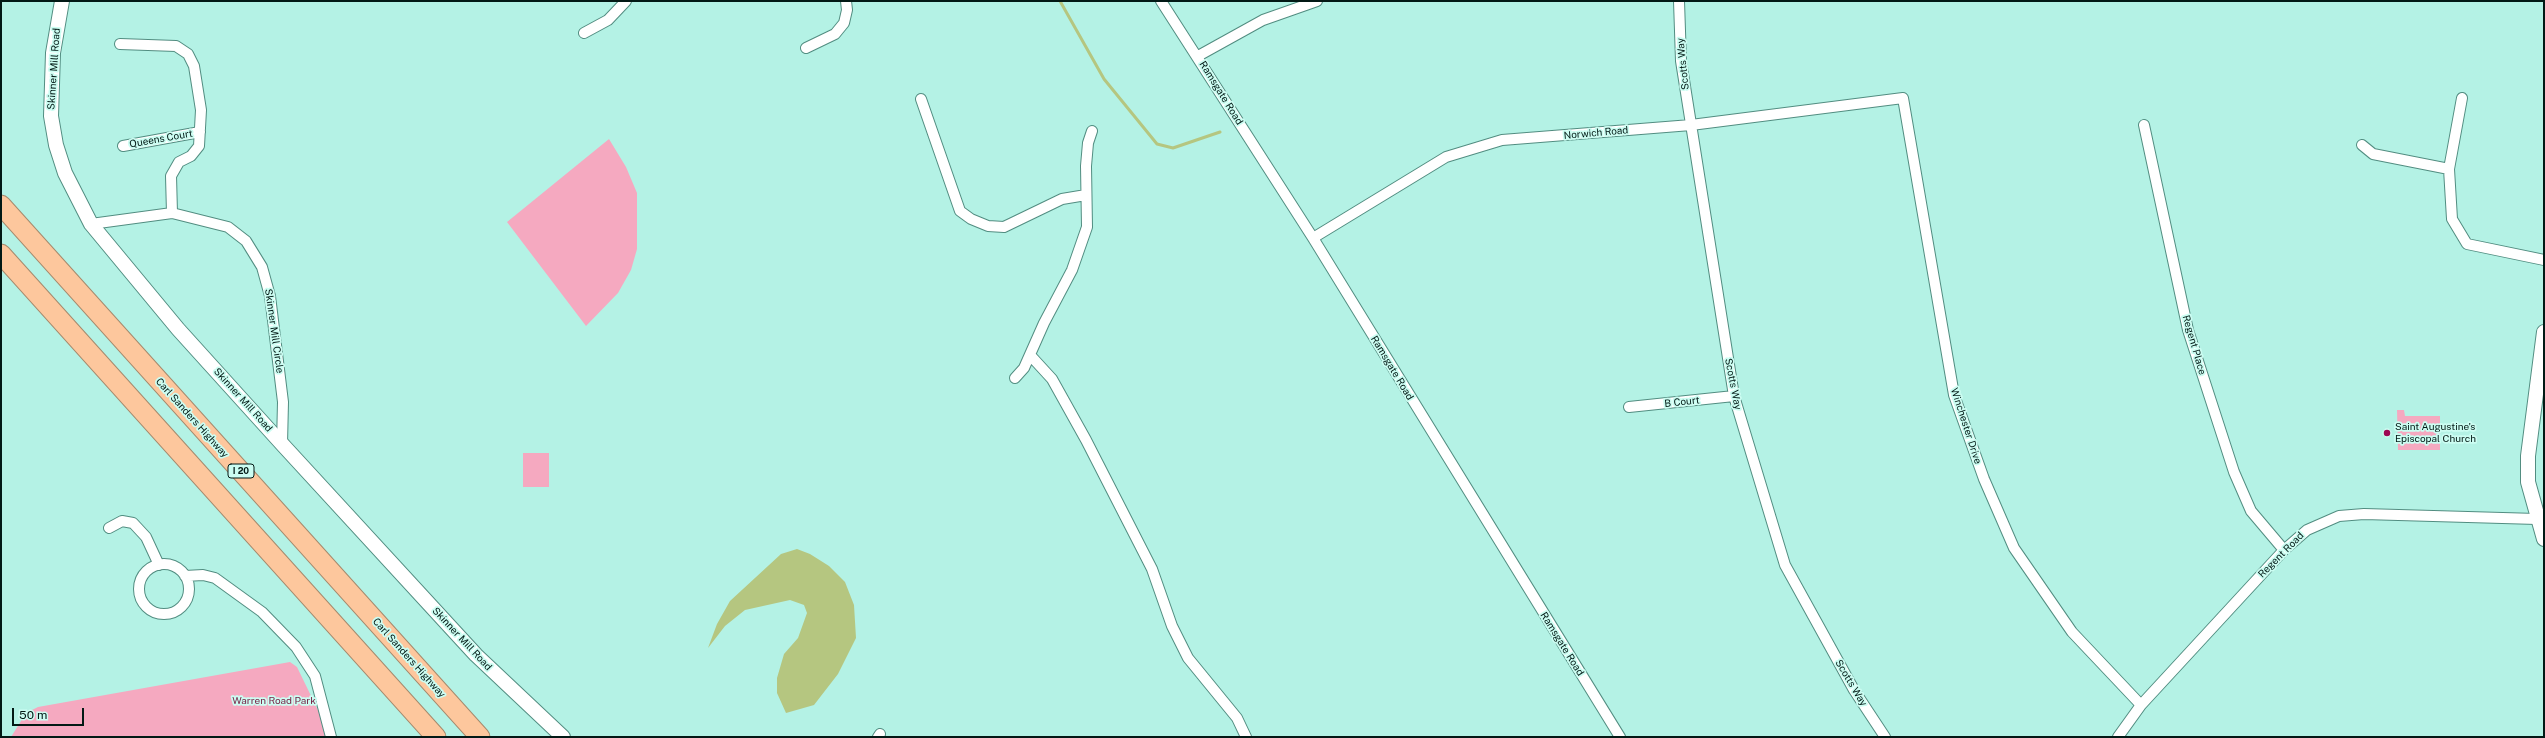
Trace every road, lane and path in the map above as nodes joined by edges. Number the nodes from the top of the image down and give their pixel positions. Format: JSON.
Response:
{"nodes":[{"id":1,"x":62,"y":1,"type":"edge"},
{"id":2,"x":626,"y":1,"type":"edge"},
{"id":3,"x":846,"y":1,"type":"edge"},
{"id":4,"x":1161,"y":1,"type":"edge"},
{"id":5,"x":1317,"y":1,"type":"edge"},
{"id":6,"x":1679,"y":1,"type":"edge"},
{"id":7,"x":584,"y":33,"type":"dead end"},
{"id":8,"x":120,"y":44,"type":"dead end"},
{"id":9,"x":806,"y":48,"type":"dead end"},
{"id":10,"x":1198,"y":56,"type":"junction"},
{"id":11,"x":1903,"y":98,"type":"joint"},
{"id":12,"x":2462,"y":98,"type":"dead end"},
{"id":13,"x":921,"y":99,"type":"dead end"},
{"id":14,"x":1691,"y":125,"type":"junction"},
{"id":15,"x":2144,"y":125,"type":"dead end"},
{"id":16,"x":1092,"y":131,"type":"dead end"},
{"id":17,"x":200,"y":132,"type":"junction"},
{"id":18,"x":123,"y":146,"type":"dead end"},
{"id":19,"x":2362,"y":146,"type":"dead end"},
{"id":20,"x":2449,"y":169,"type":"junction"},
{"id":21,"x":1086,"y":195,"type":"junction"},
{"id":22,"x":1,"y":205,"type":"edge"},
{"id":23,"x":172,"y":213,"type":"junction"},
{"id":24,"x":91,"y":224,"type":"junction"},
{"id":25,"x":1313,"y":238,"type":"junction"},
{"id":26,"x":1,"y":254,"type":"edge"},
{"id":27,"x":2544,"y":260,"type":"edge"},
{"id":28,"x":2544,"y":332,"type":"edge"},
{"id":29,"x":1030,"y":355,"type":"junction"},
{"id":30,"x":1015,"y":378,"type":"dead end"},
{"id":31,"x":1734,"y":396,"type":"junction"},
{"id":32,"x":1629,"y":408,"type":"dead end"},
{"id":33,"x":282,"y":444,"type":"junction"},
{"id":34,"x":2537,"y":519,"type":"junction"},
{"id":35,"x":109,"y":528,"type":"dead end"},
{"id":36,"x":2544,"y":539,"type":"edge"},
{"id":37,"x":2284,"y":550,"type":"junction"},
{"id":38,"x":159,"y":565,"type":"junction"},
{"id":39,"x":185,"y":576,"type":"junction"},
{"id":40,"x":2141,"y":705,"type":"junction"},
{"id":41,"x":332,"y":737,"type":"edge"},
{"id":42,"x":436,"y":737,"type":"edge"},
{"id":43,"x":480,"y":737,"type":"edge"},
{"id":44,"x":563,"y":737,"type":"edge"},
{"id":45,"x":1246,"y":737,"type":"edge"},
{"id":46,"x":1620,"y":737,"type":"edge"},
{"id":47,"x":1885,"y":737,"type":"edge"},
{"id":48,"x":2118,"y":737,"type":"edge"}],
"edges":[{"from":1,"to":24,"type":"street","name":"Skinner Mill Road"},
{"from":2,"to":7,"type":"street"},
{"from":3,"to":9,"type":"street"},
{"from":4,"to":10,"type":"street","name":"Ramsgate Road"},
{"from":5,"to":10,"type":"street"},
{"from":6,"to":14,"type":"street","name":"Scotts Way"},
{"from":8,"to":17,"type":"street"},
{"from":10,"to":25,"type":"street","name":"Ramsgate Road"},
{"from":11,"to":14,"type":"street","name":"Norwich Road"},
{"from":11,"to":40,"type":"street","name":"Winchester Drive"},
{"from":12,"to":20,"type":"street"},
{"from":13,"to":21,"type":"street"},
{"from":14,"to":25,"type":"street","name":"Norwich Road"},
{"from":14,"to":31,"type":"street","name":"Scotts Way"},
{"from":15,"to":37,"type":"street","name":"Regent Place"},
{"from":16,"to":21,"type":"street"},
{"from":17,"to":18,"type":"street","name":"Queens Court"},
{"from":17,"to":23,"type":"street"},
{"from":19,"to":20,"type":"street"},
{"from":20,"to":27,"type":"street"},
{"from":21,"to":29,"type":"street"},
{"from":22,"to":43,"type":"highway","name":"Carl Sanders Highway","number":"I 20"},
{"from":23,"to":24,"type":"street","name":"Skinner Mill Circle"},
{"from":23,"to":33,"type":"street","name":"Skinner Mill Circle"},
{"from":24,"to":33,"type":"street","name":"Skinner Mill Road"},
{"from":25,"to":46,"type":"street","name":"Ramsgate Road"},
{"from":26,"to":42,"type":"highway"},
{"from":28,"to":34,"type":"street"},
{"from":29,"to":30,"type":"street"},
{"from":29,"to":45,"type":"street"},
{"from":31,"to":32,"type":"street","name":"B Court"},
{"from":31,"to":47,"type":"street","name":"Scotts Way"},
{"from":33,"to":44,"type":"street","name":"Skinner Mill Road"},
{"from":34,"to":36,"type":"street"},
{"from":34,"to":37,"type":"street","name":"Regent Road"},
{"from":35,"to":38,"type":"street"},
{"from":37,"to":40,"type":"street","name":"Regent Road"},
{"from":38,"to":39,"type":"street"},
{"from":38,"to":39,"type":"street"},
{"from":39,"to":41,"type":"street"},
{"from":40,"to":48,"type":"street","name":"Regent Road"}]}
